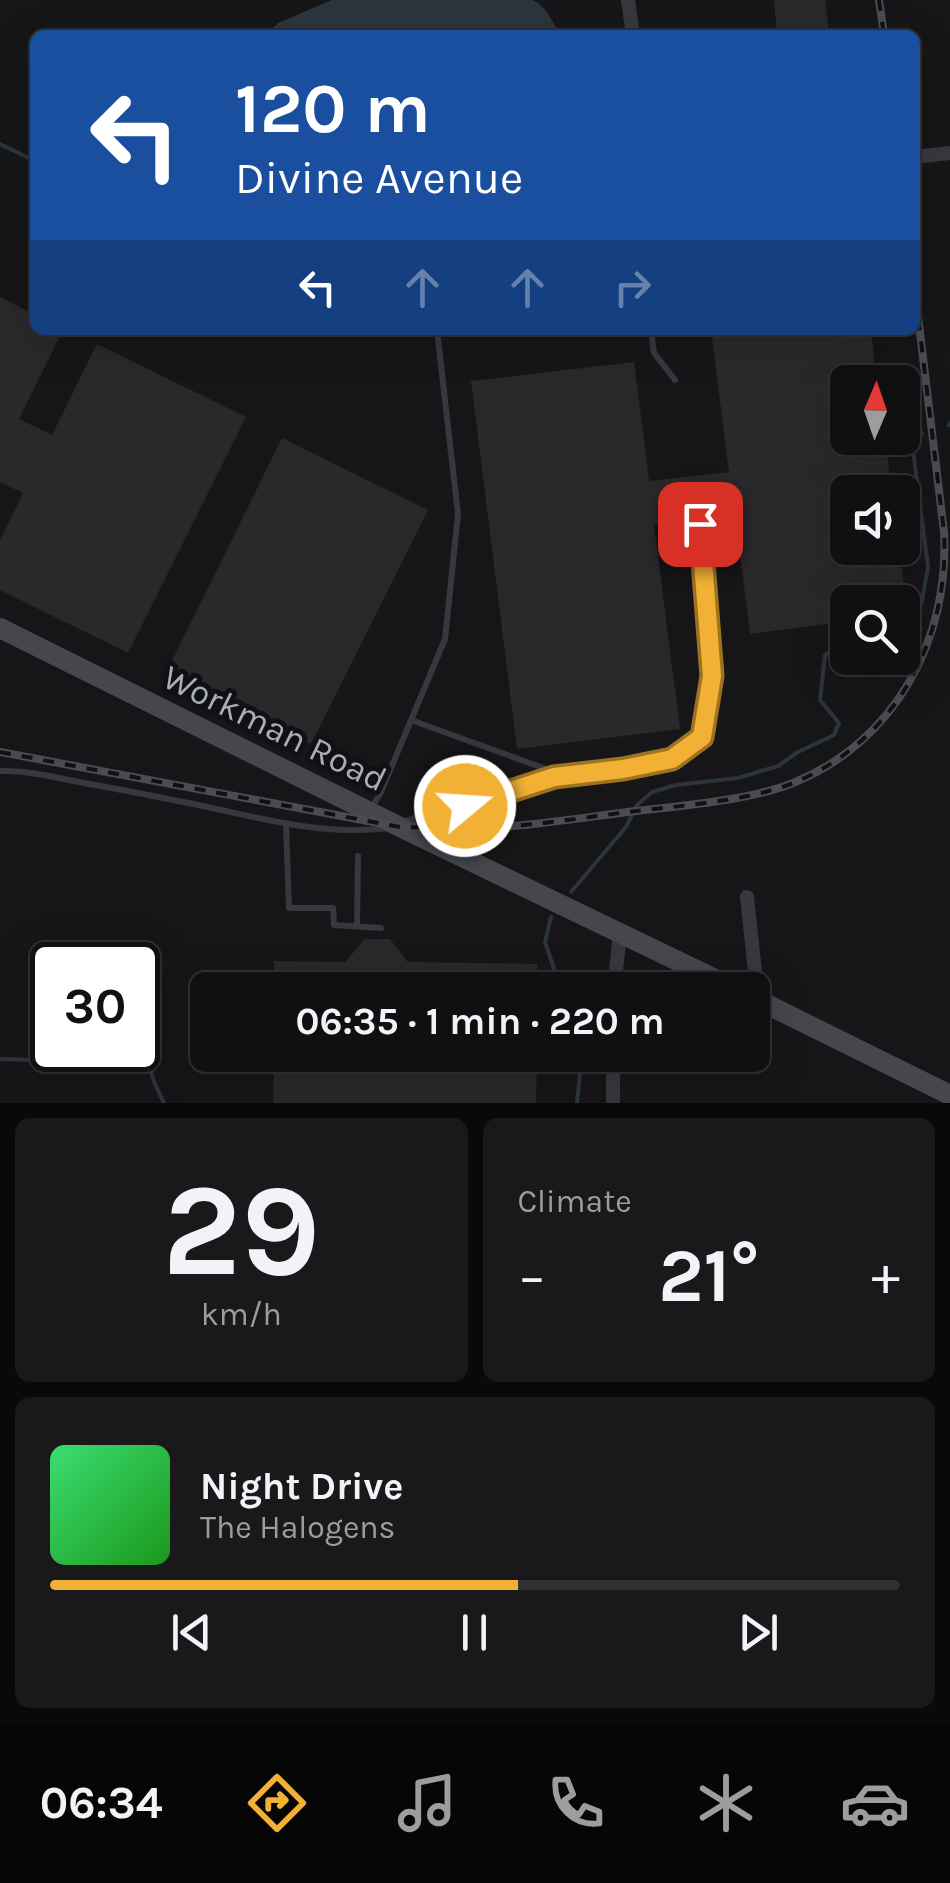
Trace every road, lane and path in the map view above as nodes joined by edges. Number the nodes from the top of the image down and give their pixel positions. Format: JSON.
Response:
{"nodes":[{"id":1,"x":628,"y":0,"type":"edge"},
{"id":2,"x":632,"y":30,"type":"edge"},
{"id":3,"x":950,"y":153,"type":"edge"},
{"id":4,"x":920,"y":156,"type":"edge"},
{"id":5,"x":439,"y":335,"type":"edge"},
{"id":6,"x":652,"y":335,"type":"edge"},
{"id":7,"x":675,"y":380,"type":"dead end"},
{"id":8,"x":700,"y":524,"type":"dead end"},
{"id":9,"x":0,"y":628,"type":"edge"},
{"id":10,"x":411,"y":720,"type":"junction"},
{"id":11,"x":0,"y":772,"type":"edge"},
{"id":12,"x":554,"y":777,"type":"junction"},
{"id":13,"x":370,"y":812,"type":"junction"},
{"id":14,"x":286,"y":824,"type":"junction"},
{"id":15,"x":400,"y":827,"type":"junction"},
{"id":16,"x":358,"y":856,"type":"dead end"},
{"id":17,"x":748,"y":897,"type":"dead end"},
{"id":18,"x":357,"y":926,"type":"junction"},
{"id":19,"x":381,"y":928,"type":"dead end"},
{"id":20,"x":620,"y":933,"type":"junction"},
{"id":21,"x":616,"y":972,"type":"edge"},
{"id":22,"x":701,"y":972,"type":"edge"},
{"id":23,"x":753,"y":972,"type":"edge"},
{"id":24,"x":770,"y":1005,"type":"edge"},
{"id":25,"x":613,"y":1072,"type":"edge"},
{"id":26,"x":950,"y":1095,"type":"edge"},
{"id":27,"x":613,"y":1103,"type":"edge"}],
"edges":[{"from":1,"to":2,"type":"street"},
{"from":3,"to":4,"type":"street"},
{"from":5,"to":10,"type":"lane"},
{"from":6,"to":7,"type":"lane"},
{"from":8,"to":12,"type":"street"},
{"from":9,"to":13,"type":"street","name":"Workman Road"},
{"from":10,"to":12,"type":"lane"},
{"from":10,"to":13,"type":"lane"},
{"from":11,"to":14,"type":"lane"},
{"from":12,"to":15,"type":"street"},
{"from":13,"to":15,"type":"street","name":"Workman Road"},
{"from":14,"to":15,"type":"lane"},
{"from":14,"to":18,"type":"lane"},
{"from":15,"to":20,"type":"street","name":"Workman Road"},
{"from":16,"to":18,"type":"lane"},
{"from":17,"to":23,"type":"street"},
{"from":18,"to":19,"type":"lane"},
{"from":20,"to":21,"type":"street"},
{"from":20,"to":22,"type":"street","name":"Workman Road"},
{"from":24,"to":26,"type":"street"},
{"from":25,"to":27,"type":"street"}]}
